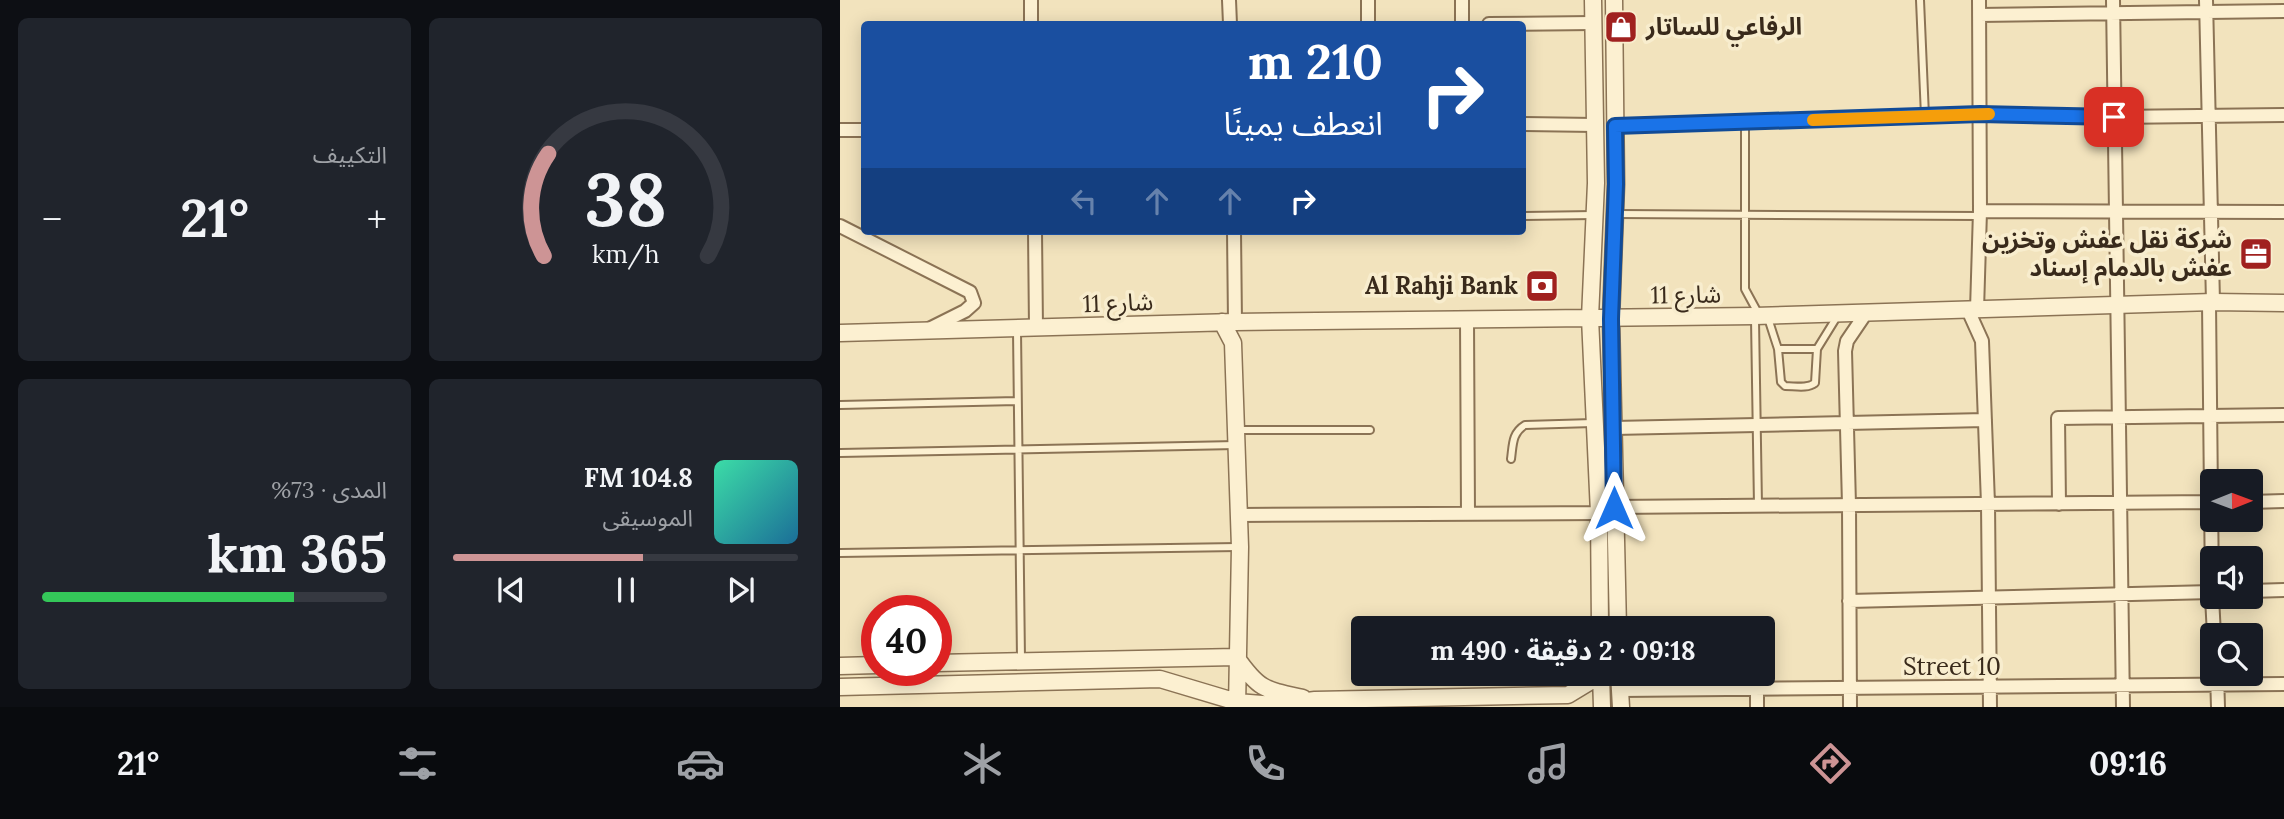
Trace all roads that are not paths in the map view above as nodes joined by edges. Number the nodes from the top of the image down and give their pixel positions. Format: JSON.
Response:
{"nodes":[{"id":1,"x":1031,"y":0,"type":"edge"},
{"id":2,"x":1229,"y":0,"type":"edge"},
{"id":3,"x":1367,"y":0,"type":"edge"},
{"id":4,"x":1462,"y":0,"type":"edge"},
{"id":5,"x":1593,"y":0,"type":"edge"},
{"id":6,"x":1614,"y":0,"type":"edge"},
{"id":7,"x":1920,"y":0,"type":"edge"},
{"id":8,"x":1979,"y":0,"type":"edge"},
{"id":9,"x":2113,"y":0,"type":"edge"},
{"id":10,"x":2206,"y":6,"type":"edge"},
{"id":11,"x":2284,"y":11,"type":"edge"},
{"id":12,"x":1979,"y":15,"type":"junction"},
{"id":13,"x":2114,"y":15,"type":"junction"},
{"id":14,"x":1031,"y":21,"type":"edge"},
{"id":15,"x":1230,"y":21,"type":"edge"},
{"id":16,"x":1368,"y":21,"type":"edge"},
{"id":17,"x":1462,"y":21,"type":"edge"},
{"id":18,"x":1593,"y":23,"type":"junction"},
{"id":19,"x":1526,"y":24,"type":"edge"},
{"id":20,"x":1980,"y":114,"type":"junction"},
{"id":21,"x":2284,"y":115,"type":"edge"},
{"id":22,"x":1924,"y":116,"type":"junction"},
{"id":23,"x":2114,"y":117,"type":"junction"},
{"id":24,"x":2208,"y":117,"type":"junction"},
{"id":25,"x":1745,"y":122,"type":"junction"},
{"id":26,"x":1526,"y":124,"type":"edge"},
{"id":27,"x":1595,"y":125,"type":"junction"},
{"id":28,"x":1615,"y":126,"type":"junction"},
{"id":29,"x":840,"y":130,"type":"edge"},
{"id":30,"x":861,"y":130,"type":"edge"},
{"id":31,"x":2117,"y":211,"type":"junction"},
{"id":32,"x":2284,"y":212,"type":"edge"},
{"id":33,"x":1745,"y":213,"type":"junction"},
{"id":34,"x":1979,"y":213,"type":"junction"},
{"id":35,"x":2213,"y":213,"type":"junction"},
{"id":36,"x":1615,"y":214,"type":"junction"},
{"id":37,"x":1526,"y":215,"type":"edge"},
{"id":38,"x":1595,"y":215,"type":"junction"},
{"id":39,"x":840,"y":226,"type":"edge"},
{"id":40,"x":1034,"y":235,"type":"edge"},
{"id":41,"x":1234,"y":235,"type":"edge"},
{"id":42,"x":2211,"y":303,"type":"junction"},
{"id":43,"x":2284,"y":303,"type":"edge"},
{"id":44,"x":2117,"y":305,"type":"junction"},
{"id":45,"x":1973,"y":310,"type":"junction"},
{"id":46,"x":1839,"y":313,"type":"junction"},
{"id":47,"x":1866,"y":313,"type":"junction"},
{"id":48,"x":1760,"y":316,"type":"junction"},
{"id":49,"x":1590,"y":318,"type":"junction"},
{"id":50,"x":1611,"y":319,"type":"junction"},
{"id":51,"x":1467,"y":320,"type":"junction"},
{"id":52,"x":1229,"y":322,"type":"junction"},
{"id":53,"x":840,"y":324,"type":"edge"},
{"id":54,"x":1036,"y":328,"type":"junction"},
{"id":55,"x":1017,"y":329,"type":"junction"},
{"id":56,"x":928,"y":330,"type":"junction"},
{"id":57,"x":878,"y":331,"type":"junction"},
{"id":58,"x":840,"y":333,"type":"edge"},
{"id":59,"x":1778,"y":349,"type":"junction"},
{"id":60,"x":1817,"y":349,"type":"junction"},
{"id":61,"x":1017,"y":401,"type":"junction"},
{"id":62,"x":840,"y":405,"type":"edge"},
{"id":63,"x":2210,"y":415,"type":"junction"},
{"id":64,"x":2284,"y":415,"type":"edge"},
{"id":65,"x":2118,"y":418,"type":"junction"},
{"id":66,"x":1985,"y":420,"type":"junction"},
{"id":67,"x":1595,"y":422,"type":"junction"},
{"id":68,"x":1847,"y":422,"type":"junction"},
{"id":69,"x":1756,"y":425,"type":"junction"},
{"id":70,"x":1614,"y":428,"type":"junction"},
{"id":71,"x":1370,"y":430,"type":"dead end"},
{"id":72,"x":1236,"y":437,"type":"junction"},
{"id":73,"x":1017,"y":450,"type":"junction"},
{"id":74,"x":840,"y":453,"type":"edge"},
{"id":75,"x":1511,"y":459,"type":"dead end"},
{"id":76,"x":2211,"y":469,"type":"edge"},
{"id":77,"x":2284,"y":501,"type":"edge"},
{"id":78,"x":2200,"y":502,"type":"edge"},
{"id":79,"x":2263,"y":502,"type":"edge"},
{"id":80,"x":2118,"y":503,"type":"junction"},
{"id":81,"x":1988,"y":504,"type":"junction"},
{"id":82,"x":2059,"y":504,"type":"junction"},
{"id":83,"x":1849,"y":505,"type":"junction"},
{"id":84,"x":1758,"y":506,"type":"junction"},
{"id":85,"x":1606,"y":510,"type":"junction"},
{"id":86,"x":1239,"y":514,"type":"junction"},
{"id":87,"x":1468,"y":514,"type":"junction"},
{"id":88,"x":1240,"y":547,"type":"junction"},
{"id":89,"x":1019,"y":550,"type":"junction"},
{"id":90,"x":840,"y":554,"type":"edge"},
{"id":91,"x":2284,"y":590,"type":"edge"},
{"id":92,"x":2263,"y":591,"type":"edge"},
{"id":93,"x":2120,"y":593,"type":"junction"},
{"id":94,"x":2200,"y":593,"type":"edge"},
{"id":95,"x":1989,"y":596,"type":"junction"},
{"id":96,"x":1849,"y":601,"type":"junction"},
{"id":97,"x":1601,"y":616,"type":"edge"},
{"id":98,"x":1617,"y":616,"type":"edge"},
{"id":99,"x":1237,"y":657,"type":"junction"},
{"id":100,"x":1021,"y":661,"type":"junction"},
{"id":101,"x":952,"y":663,"type":"edge"},
{"id":102,"x":861,"y":665,"type":"edge"},
{"id":103,"x":840,"y":666,"type":"edge"},
{"id":104,"x":2200,"y":680,"type":"edge"},
{"id":105,"x":2263,"y":682,"type":"edge"},
{"id":106,"x":2284,"y":684,"type":"edge"},
{"id":107,"x":1582,"y":686,"type":"edge"},
{"id":108,"x":1601,"y":686,"type":"edge"},
{"id":109,"x":1620,"y":686,"type":"edge"},
{"id":110,"x":1698,"y":686,"type":"edge"},
{"id":111,"x":2122,"y":686,"type":"junction"},
{"id":112,"x":2217,"y":686,"type":"edge"},
{"id":113,"x":840,"y":687,"type":"edge"},
{"id":114,"x":1990,"y":688,"type":"junction"},
{"id":115,"x":1757,"y":689,"type":"junction"},
{"id":116,"x":1849,"y":689,"type":"junction"},
{"id":117,"x":1315,"y":700,"type":"junction"},
{"id":118,"x":1475,"y":702,"type":"edge"},
{"id":119,"x":1238,"y":705,"type":"edge"},
{"id":120,"x":1602,"y":707,"type":"edge"},
{"id":121,"x":1621,"y":707,"type":"edge"},
{"id":122,"x":1757,"y":707,"type":"edge"},
{"id":123,"x":1850,"y":707,"type":"edge"},
{"id":124,"x":1990,"y":707,"type":"edge"},
{"id":125,"x":2123,"y":707,"type":"edge"},
{"id":126,"x":2218,"y":707,"type":"edge"}],
"edges":[{"from":1,"to":14,"type":"street"},
{"from":2,"to":15,"type":"street"},
{"from":3,"to":16,"type":"street"},
{"from":4,"to":17,"type":"street"},
{"from":5,"to":18,"type":"street"},
{"from":6,"to":28,"type":"street"},
{"from":7,"to":22,"type":"lane"},
{"from":8,"to":12,"type":"street"},
{"from":9,"to":13,"type":"street"},
{"from":10,"to":11,"type":"street"},
{"from":10,"to":13,"type":"street"},
{"from":10,"to":24,"type":"street"},
{"from":12,"to":13,"type":"street"},
{"from":12,"to":20,"type":"street"},
{"from":13,"to":23,"type":"street"},
{"from":18,"to":19,"type":"street"},
{"from":18,"to":27,"type":"street"},
{"from":20,"to":22,"type":"street"},
{"from":20,"to":23,"type":"street"},
{"from":20,"to":34,"type":"street"},
{"from":21,"to":24,"type":"street"},
{"from":22,"to":25,"type":"street"},
{"from":23,"to":24,"type":"street"},
{"from":23,"to":31,"type":"street"},
{"from":24,"to":35,"type":"street"},
{"from":25,"to":28,"type":"street"},
{"from":25,"to":33,"type":"lane"},
{"from":26,"to":27,"type":"street"},
{"from":27,"to":38,"type":"street"},
{"from":28,"to":36,"type":"street"},
{"from":29,"to":30,"type":"street"},
{"from":31,"to":34,"type":"street"},
{"from":31,"to":35,"type":"street"},
{"from":31,"to":44,"type":"street"},
{"from":32,"to":35,"type":"street"},
{"from":33,"to":34,"type":"lane"},
{"from":33,"to":36,"type":"lane"},
{"from":33,"to":48,"type":"lane"},
{"from":34,"to":45,"type":"street"},
{"from":35,"to":42,"type":"street"},
{"from":36,"to":50,"type":"street"},
{"from":37,"to":38,"type":"lane"},
{"from":38,"to":49,"type":"street"},
{"from":39,"to":56,"type":"street"},
{"from":40,"to":54,"type":"street"},
{"from":41,"to":52,"type":"street"},
{"from":42,"to":43,"type":"street","name":"شارع 11"},
{"from":42,"to":44,"type":"street","name":"شارع 11"},
{"from":42,"to":63,"type":"street"},
{"from":44,"to":45,"type":"street","name":"شارع 11"},
{"from":44,"to":65,"type":"street"},
{"from":45,"to":47,"type":"street","name":"شارع 11"},
{"from":45,"to":66,"type":"street"},
{"from":46,"to":47,"type":"street","name":"شارع 11"},
{"from":46,"to":48,"type":"street","name":"شارع 11"},
{"from":46,"to":60,"type":"lane"},
{"from":47,"to":68,"type":"street"},
{"from":48,"to":50,"type":"street","name":"شارع 11"},
{"from":48,"to":59,"type":"lane"},
{"from":48,"to":69,"type":"lane"},
{"from":49,"to":50,"type":"street","name":"شارع 11"},
{"from":49,"to":51,"type":"street","name":"شارع 11"},
{"from":49,"to":67,"type":"street"},
{"from":50,"to":70,"type":"street"},
{"from":51,"to":52,"type":"street","name":"شارع 11"},
{"from":51,"to":87,"type":"street"},
{"from":52,"to":54,"type":"street","name":"شارع 11"},
{"from":52,"to":72,"type":"street"},
{"from":53,"to":57,"type":"street","name":"شارع 11"},
{"from":54,"to":55,"type":"street","name":"شارع 11"},
{"from":55,"to":56,"type":"street","name":"شارع 11"},
{"from":55,"to":61,"type":"lane"},
{"from":56,"to":57,"type":"street","name":"شارع 11"},
{"from":57,"to":58,"type":"street","name":"شارع 11"},
{"from":59,"to":60,"type":"lane"},
{"from":59,"to":60,"type":"lane"},
{"from":61,"to":62,"type":"lane"},
{"from":61,"to":73,"type":"lane"},
{"from":63,"to":64,"type":"street"},
{"from":63,"to":65,"type":"street"},
{"from":63,"to":76,"type":"street"},
{"from":65,"to":80,"type":"street"},
{"from":65,"to":82,"type":"street"},
{"from":66,"to":68,"type":"street"},
{"from":66,"to":81,"type":"street"},
{"from":67,"to":75,"type":"lane"},
{"from":67,"to":85,"type":"street"},
{"from":68,"to":69,"type":"street"},
{"from":68,"to":83,"type":"street"},
{"from":69,"to":70,"type":"street"},
{"from":69,"to":84,"type":"lane"},
{"from":70,"to":85,"type":"street"},
{"from":71,"to":72,"type":"lane"},
{"from":72,"to":73,"type":"lane"},
{"from":72,"to":86,"type":"street"},
{"from":73,"to":74,"type":"lane"},
{"from":73,"to":89,"type":"lane"},
{"from":77,"to":79,"type":"street"},
{"from":78,"to":80,"type":"street"},
{"from":80,"to":82,"type":"street"},
{"from":80,"to":93,"type":"street"},
{"from":81,"to":82,"type":"street"},
{"from":81,"to":83,"type":"street"},
{"from":81,"to":95,"type":"street"},
{"from":83,"to":84,"type":"street"},
{"from":83,"to":96,"type":"street"},
{"from":84,"to":85,"type":"street"},
{"from":85,"to":87,"type":"street"},
{"from":85,"to":97,"type":"street"},
{"from":85,"to":98,"type":"street"},
{"from":86,"to":87,"type":"street"},
{"from":86,"to":88,"type":"street"},
{"from":88,"to":89,"type":"lane"},
{"from":88,"to":99,"type":"street"},
{"from":89,"to":90,"type":"lane"},
{"from":89,"to":100,"type":"lane"},
{"from":91,"to":92,"type":"street"},
{"from":93,"to":94,"type":"street"},
{"from":93,"to":95,"type":"street"},
{"from":93,"to":111,"type":"street"},
{"from":95,"to":96,"type":"street"},
{"from":95,"to":114,"type":"street"},
{"from":96,"to":116,"type":"street"},
{"from":99,"to":100,"type":"street"},
{"from":99,"to":117,"type":"street"},
{"from":99,"to":119,"type":"street"},
{"from":100,"to":101,"type":"street"},
{"from":102,"to":103,"type":"street"},
{"from":104,"to":111,"type":"street","name":"Street 10"},
{"from":105,"to":106,"type":"street","name":"Street 10"},
{"from":107,"to":118,"type":"street"},
{"from":108,"to":120,"type":"street"},
{"from":109,"to":121,"type":"street"},
{"from":110,"to":115,"type":"street","name":"Street 10"},
{"from":111,"to":114,"type":"street","name":"Street 10"},
{"from":111,"to":125,"type":"street"},
{"from":112,"to":126,"type":"street"},
{"from":113,"to":119,"type":"street"},
{"from":114,"to":116,"type":"street","name":"Street 10"},
{"from":114,"to":124,"type":"street"},
{"from":115,"to":116,"type":"street","name":"Street 10"},
{"from":115,"to":122,"type":"street"},
{"from":116,"to":123,"type":"street"},
{"from":117,"to":118,"type":"street"},
{"from":117,"to":119,"type":"street"}]}
